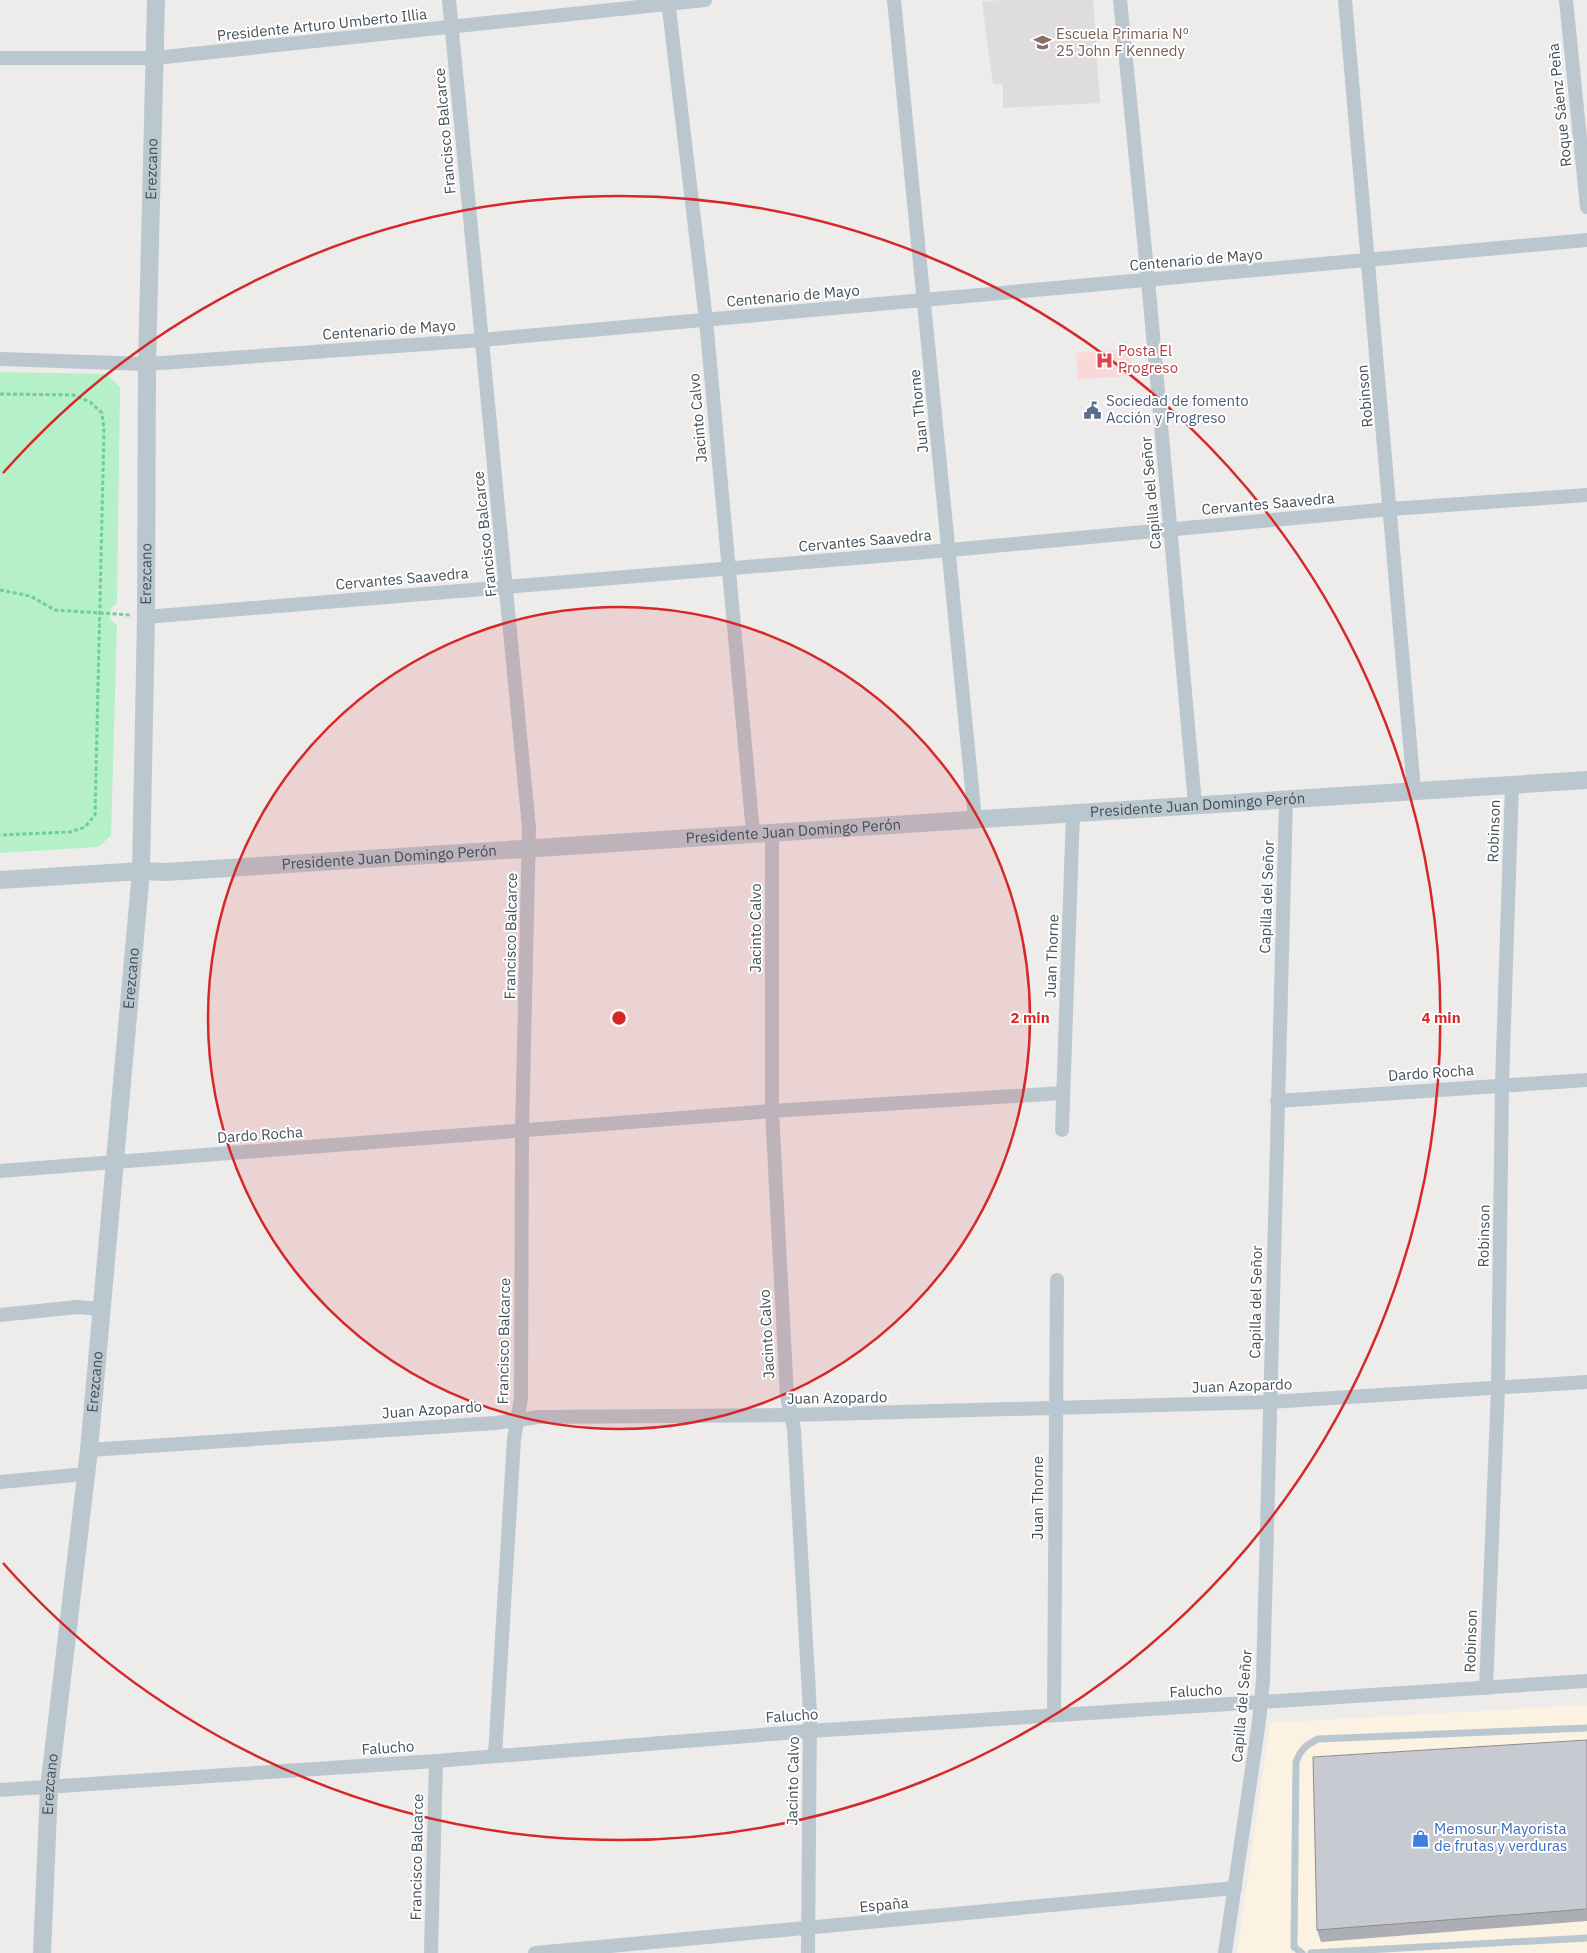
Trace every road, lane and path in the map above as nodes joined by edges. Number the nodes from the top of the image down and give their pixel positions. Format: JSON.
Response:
{"nodes":[{"id":1,"x":156,"y":0,"type":"edge"},
{"id":2,"x":449,"y":0,"type":"edge"},
{"id":3,"x":705,"y":0,"type":"edge"},
{"id":4,"x":894,"y":0,"type":"edge"},
{"id":5,"x":1120,"y":0,"type":"edge"},
{"id":6,"x":1345,"y":0,"type":"edge"},
{"id":7,"x":1566,"y":0,"type":"edge"},
{"id":8,"x":669,"y":2,"type":"edge"},
{"id":9,"x":452,"y":28,"type":"junction"},
{"id":10,"x":0,"y":58,"type":"edge"},
{"id":11,"x":155,"y":58,"type":"junction"},
{"id":12,"x":1587,"y":207,"type":"edge"},
{"id":13,"x":1587,"y":240,"type":"edge"},
{"id":14,"x":1369,"y":260,"type":"junction"},
{"id":15,"x":1148,"y":280,"type":"junction"},
{"id":16,"x":924,"y":300,"type":"junction"},
{"id":17,"x":706,"y":320,"type":"junction"},
{"id":18,"x":481,"y":340,"type":"junction"},
{"id":19,"x":0,"y":359,"type":"edge"},
{"id":20,"x":147,"y":364,"type":"junction"},
{"id":21,"x":0,"y":394,"type":"edge"},
{"id":22,"x":1587,"y":494,"type":"edge"},
{"id":23,"x":1391,"y":509,"type":"junction"},
{"id":24,"x":1171,"y":528,"type":"junction"},
{"id":25,"x":950,"y":550,"type":"junction"},
{"id":26,"x":728,"y":570,"type":"junction"},
{"id":27,"x":506,"y":586,"type":"junction"},
{"id":28,"x":0,"y":590,"type":"edge"},
{"id":29,"x":110,"y":613,"type":"dead end"},
{"id":30,"x":101,"y":614,"type":"junction"},
{"id":31,"x":146,"y":617,"type":"junction"},
{"id":32,"x":1587,"y":780,"type":"edge"},
{"id":33,"x":1512,"y":785,"type":"junction"},
{"id":34,"x":1414,"y":790,"type":"junction"},
{"id":35,"x":1286,"y":800,"type":"junction"},
{"id":36,"x":1195,"y":804,"type":"junction"},
{"id":37,"x":1073,"y":812,"type":"junction"},
{"id":38,"x":975,"y":819,"type":"junction"},
{"id":39,"x":772,"y":832,"type":"junction"},
{"id":40,"x":752,"y":833,"type":"junction"},
{"id":41,"x":0,"y":835,"type":"edge"},
{"id":42,"x":529,"y":847,"type":"junction"},
{"id":43,"x":141,"y":871,"type":"junction"},
{"id":44,"x":0,"y":880,"type":"edge"},
{"id":45,"x":1587,"y":1080,"type":"edge"},
{"id":46,"x":1502,"y":1084,"type":"junction"},
{"id":47,"x":1063,"y":1093,"type":"junction"},
{"id":48,"x":1277,"y":1101,"type":"junction"},
{"id":49,"x":772,"y":1111,"type":"junction"},
{"id":50,"x":1062,"y":1130,"type":"dead end"},
{"id":51,"x":522,"y":1132,"type":"junction"},
{"id":52,"x":114,"y":1162,"type":"junction"},
{"id":53,"x":0,"y":1171,"type":"edge"},
{"id":54,"x":1057,"y":1280,"type":"dead end"},
{"id":55,"x":101,"y":1309,"type":"junction"},
{"id":56,"x":0,"y":1315,"type":"edge"},
{"id":57,"x":1587,"y":1382,"type":"edge"},
{"id":58,"x":1498,"y":1388,"type":"junction"},
{"id":59,"x":1269,"y":1402,"type":"junction"},
{"id":60,"x":1055,"y":1409,"type":"junction"},
{"id":61,"x":792,"y":1416,"type":"junction"},
{"id":62,"x":517,"y":1420,"type":"junction"},
{"id":63,"x":89,"y":1450,"type":"junction"},
{"id":64,"x":86,"y":1474,"type":"junction"},
{"id":65,"x":0,"y":1482,"type":"edge"},
{"id":66,"x":1587,"y":1681,"type":"edge"},
{"id":67,"x":1486,"y":1688,"type":"junction"},
{"id":68,"x":1261,"y":1703,"type":"junction"},
{"id":69,"x":1054,"y":1716,"type":"junction"},
{"id":70,"x":1587,"y":1728,"type":"edge"},
{"id":71,"x":810,"y":1731,"type":"junction"},
{"id":72,"x":495,"y":1755,"type":"junction"},
{"id":73,"x":436,"y":1761,"type":"junction"},
{"id":74,"x":49,"y":1788,"type":"junction"},
{"id":75,"x":0,"y":1790,"type":"edge"},
{"id":76,"x":1235,"y":1888,"type":"junction"},
{"id":77,"x":807,"y":1929,"type":"junction"},
{"id":78,"x":1587,"y":1938,"type":"edge"},
{"id":79,"x":1294,"y":1950,"type":"edge"},
{"id":80,"x":42,"y":1953,"type":"edge"},
{"id":81,"x":431,"y":1953,"type":"edge"},
{"id":82,"x":536,"y":1953,"type":"edge"},
{"id":83,"x":808,"y":1953,"type":"edge"},
{"id":84,"x":1225,"y":1953,"type":"edge"},
{"id":85,"x":1302,"y":1953,"type":"edge"},
{"id":86,"x":1312,"y":1953,"type":"edge"}],
"edges":[{"from":1,"to":11,"type":"street","name":"Erezcano"},
{"from":2,"to":9,"type":"street","name":"Francisco Balcarce"},
{"from":3,"to":8,"type":"street","name":"Presidente Arturo Umberto Illia"},
{"from":4,"to":16,"type":"street","name":"Juan Thorne"},
{"from":5,"to":15,"type":"street","name":"Capilla del Señor"},
{"from":6,"to":14,"type":"street","name":"Robinson"},
{"from":7,"to":12,"type":"street","name":"Roque Sáenz Peña"},
{"from":8,"to":9,"type":"street","name":"Presidente Arturo Umberto Illia"},
{"from":8,"to":17,"type":"street","name":"Jacinto Calvo"},
{"from":9,"to":11,"type":"street","name":"Presidente Arturo Umberto Illia"},
{"from":9,"to":18,"type":"street","name":"Francisco Balcarce"},
{"from":10,"to":11,"type":"street","name":"Presidente Arturo Umberto Illia"},
{"from":11,"to":20,"type":"street","name":"Erezcano"},
{"from":13,"to":14,"type":"street","name":"Centenario de Mayo"},
{"from":14,"to":15,"type":"street","name":"Centenario de Mayo"},
{"from":14,"to":23,"type":"street","name":"Robinson"},
{"from":15,"to":16,"type":"street","name":"Centenario de Mayo"},
{"from":15,"to":24,"type":"street","name":"Capilla del Señor"},
{"from":16,"to":17,"type":"street","name":"Centenario de Mayo"},
{"from":16,"to":25,"type":"street","name":"Juan Thorne"},
{"from":17,"to":18,"type":"street","name":"Centenario de Mayo"},
{"from":17,"to":26,"type":"street","name":"Jacinto Calvo"},
{"from":18,"to":20,"type":"street","name":"Centenario de Mayo"},
{"from":18,"to":27,"type":"street","name":"Francisco Balcarce"},
{"from":19,"to":20,"type":"street","name":"Centenario de Mayo"},
{"from":20,"to":31,"type":"street","name":"Erezcano"},
{"from":21,"to":30,"type":"path"},
{"from":22,"to":23,"type":"street","name":"Cervantes Saavedra"},
{"from":23,"to":24,"type":"street","name":"Cervantes Saavedra"},
{"from":23,"to":34,"type":"street","name":"Robinson"},
{"from":24,"to":25,"type":"street","name":"Cervantes Saavedra"},
{"from":24,"to":36,"type":"street","name":"Capilla del Señor"},
{"from":25,"to":26,"type":"street","name":"Cervantes Saavedra"},
{"from":25,"to":38,"type":"street","name":"Juan Thorne"},
{"from":26,"to":27,"type":"street","name":"Cervantes Saavedra"},
{"from":26,"to":40,"type":"street","name":"Jacinto Calvo"},
{"from":27,"to":31,"type":"street","name":"Cervantes Saavedra"},
{"from":27,"to":42,"type":"street","name":"Francisco Balcarce"},
{"from":28,"to":30,"type":"path"},
{"from":29,"to":30,"type":"path"},
{"from":30,"to":41,"type":"path"},
{"from":31,"to":43,"type":"street","name":"Erezcano"},
{"from":32,"to":33,"type":"street","name":"Presidente Juan Domingo Perón"},
{"from":33,"to":34,"type":"street","name":"Presidente Juan Domingo Perón"},
{"from":33,"to":46,"type":"street","name":"Robinson"},
{"from":34,"to":35,"type":"street","name":"Presidente Juan Domingo Perón"},
{"from":35,"to":36,"type":"street","name":"Presidente Juan Domingo Perón"},
{"from":35,"to":48,"type":"street","name":"Capilla del Señor"},
{"from":36,"to":37,"type":"street","name":"Presidente Juan Domingo Perón"},
{"from":37,"to":38,"type":"street","name":"Presidente Juan Domingo Perón"},
{"from":37,"to":47,"type":"street","name":"Juan Thorne"},
{"from":38,"to":39,"type":"street","name":"Presidente Juan Domingo Perón"},
{"from":39,"to":40,"type":"street","name":"Presidente Juan Domingo Perón"},
{"from":39,"to":49,"type":"street","name":"Jacinto Calvo"},
{"from":40,"to":42,"type":"street","name":"Presidente Juan Domingo Perón"},
{"from":42,"to":43,"type":"street","name":"Presidente Juan Domingo Perón"},
{"from":42,"to":51,"type":"street","name":"Francisco Balcarce"},
{"from":43,"to":44,"type":"street","name":"Presidente Juan Domingo Perón"},
{"from":43,"to":52,"type":"street","name":"Erezcano"},
{"from":45,"to":46,"type":"street","name":"Dardo Rocha"},
{"from":46,"to":48,"type":"street","name":"Dardo Rocha"},
{"from":46,"to":58,"type":"street","name":"Robinson"},
{"from":47,"to":49,"type":"street","name":"Dardo Rocha"},
{"from":47,"to":50,"type":"street","name":"Juan Thorne"},
{"from":48,"to":59,"type":"street","name":"Capilla del Señor"},
{"from":49,"to":51,"type":"street","name":"Dardo Rocha"},
{"from":49,"to":61,"type":"street","name":"Jacinto Calvo"},
{"from":51,"to":52,"type":"street","name":"Dardo Rocha"},
{"from":51,"to":62,"type":"street","name":"Francisco Balcarce"},
{"from":52,"to":53,"type":"street","name":"Dardo Rocha"},
{"from":52,"to":55,"type":"street","name":"Erezcano"},
{"from":54,"to":60,"type":"street","name":"Juan Thorne"},
{"from":55,"to":56,"type":"street"},
{"from":55,"to":63,"type":"street","name":"Erezcano"},
{"from":57,"to":58,"type":"street","name":"Juan Azopardo"},
{"from":58,"to":59,"type":"street","name":"Juan Azopardo"},
{"from":58,"to":67,"type":"street","name":"Robinson"},
{"from":59,"to":60,"type":"street","name":"Juan Azopardo"},
{"from":59,"to":68,"type":"street","name":"Capilla del Señor"},
{"from":60,"to":61,"type":"street","name":"Juan Azopardo"},
{"from":60,"to":69,"type":"street","name":"Juan Thorne"},
{"from":61,"to":62,"type":"street","name":"Juan Azopardo"},
{"from":61,"to":71,"type":"street","name":"Jacinto Calvo"},
{"from":62,"to":63,"type":"street","name":"Juan Azopardo"},
{"from":62,"to":72,"type":"street","name":"Francisco Balcarce"},
{"from":63,"to":64,"type":"street","name":"Erezcano"},
{"from":64,"to":65,"type":"street"},
{"from":64,"to":74,"type":"street","name":"Erezcano"},
{"from":66,"to":67,"type":"street","name":"Falucho"},
{"from":67,"to":68,"type":"street","name":"Falucho"},
{"from":68,"to":69,"type":"street","name":"Falucho"},
{"from":68,"to":76,"type":"street","name":"Capilla del Señor"},
{"from":69,"to":71,"type":"street","name":"Falucho"},
{"from":70,"to":79,"type":"lane"},
{"from":71,"to":72,"type":"street","name":"Falucho"},
{"from":71,"to":77,"type":"street","name":"Jacinto Calvo"},
{"from":72,"to":73,"type":"street","name":"Falucho"},
{"from":73,"to":74,"type":"street","name":"Falucho"},
{"from":73,"to":81,"type":"street","name":"Francisco Balcarce"},
{"from":74,"to":75,"type":"street","name":"Falucho"},
{"from":74,"to":80,"type":"street","name":"Erezcano"},
{"from":76,"to":77,"type":"street","name":"España"},
{"from":76,"to":84,"type":"street","name":"Capilla del Señor"},
{"from":77,"to":82,"type":"street","name":"España"},
{"from":77,"to":83,"type":"street","name":"Jacinto Calvo"},
{"from":78,"to":86,"type":"lane"},
{"from":79,"to":85,"type":"lane"}]}
